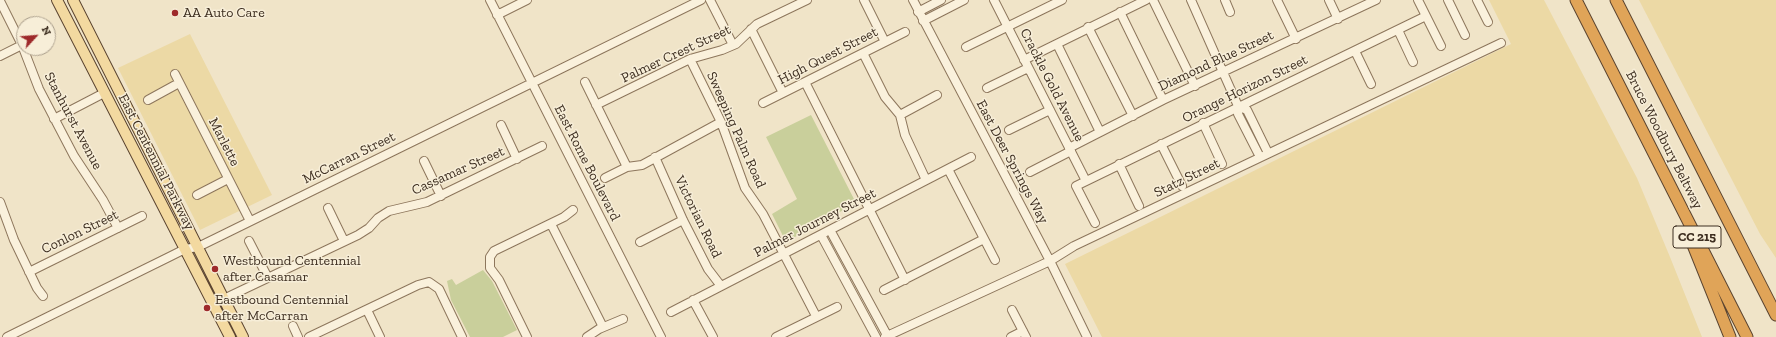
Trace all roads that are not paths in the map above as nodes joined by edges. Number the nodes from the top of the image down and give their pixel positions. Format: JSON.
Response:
{"nodes":[{"id":1,"x":58,"y":0,"type":"edge"},
{"id":2,"x":73,"y":0,"type":"edge"},
{"id":3,"x":490,"y":0,"type":"edge"},
{"id":4,"x":527,"y":0,"type":"edge"},
{"id":5,"x":701,"y":0,"type":"edge"},
{"id":6,"x":710,"y":0,"type":"edge"},
{"id":7,"x":808,"y":0,"type":"edge"},
{"id":8,"x":864,"y":0,"type":"edge"},
{"id":9,"x":912,"y":0,"type":"edge"},
{"id":10,"x":941,"y":0,"type":"edge"},
{"id":11,"x":964,"y":0,"type":"edge"},
{"id":12,"x":994,"y":0,"type":"edge"},
{"id":13,"x":1062,"y":0,"type":"edge"},
{"id":14,"x":1146,"y":0,"type":"edge"},
{"id":15,"x":1153,"y":0,"type":"edge"},
{"id":16,"x":1191,"y":0,"type":"edge"},
{"id":17,"x":1225,"y":0,"type":"edge"},
{"id":18,"x":1277,"y":0,"type":"edge"},
{"id":19,"x":1329,"y":0,"type":"edge"},
{"id":20,"x":1376,"y":0,"type":"edge"},
{"id":21,"x":1419,"y":0,"type":"edge"},
{"id":22,"x":1448,"y":0,"type":"edge"},
{"id":23,"x":1477,"y":0,"type":"edge"},
{"id":24,"x":1576,"y":0,"type":"edge"},
{"id":25,"x":1616,"y":0,"type":"edge"},
{"id":26,"x":0,"y":1,"type":"edge"},
{"id":27,"x":1048,"y":3,"type":"edge"},
{"id":28,"x":918,"y":12,"type":"junction"},
{"id":29,"x":1120,"y":12,"type":"junction"},
{"id":30,"x":1230,"y":12,"type":"dead end"},
{"id":31,"x":498,"y":15,"type":"junction"},
{"id":32,"x":1426,"y":16,"type":"junction"},
{"id":33,"x":1338,"y":18,"type":"junction"},
{"id":34,"x":923,"y":21,"type":"junction"},
{"id":35,"x":1488,"y":22,"type":"dead end"},
{"id":36,"x":1007,"y":26,"type":"junction"},
{"id":37,"x":1088,"y":28,"type":"junction"},
{"id":38,"x":751,"y":29,"type":"junction"},
{"id":39,"x":1398,"y":30,"type":"junction"},
{"id":40,"x":905,"y":32,"type":"dead end"},
{"id":41,"x":16,"y":33,"type":"edge"},
{"id":42,"x":1465,"y":35,"type":"dead end"},
{"id":43,"x":1296,"y":38,"type":"junction"},
{"id":44,"x":885,"y":42,"type":"junction"},
{"id":45,"x":1501,"y":43,"type":"dead end"},
{"id":46,"x":1056,"y":44,"type":"junction"},
{"id":47,"x":733,"y":45,"type":"junction"},
{"id":48,"x":1441,"y":46,"type":"dead end"},
{"id":49,"x":966,"y":47,"type":"dead end"},
{"id":50,"x":16,"y":48,"type":"edge"},
{"id":51,"x":1355,"y":51,"type":"junction"},
{"id":52,"x":863,"y":53,"type":"junction"},
{"id":53,"x":0,"y":56,"type":"edge"},
{"id":54,"x":26,"y":56,"type":"edge"},
{"id":55,"x":102,"y":58,"type":"junction"},
{"id":56,"x":690,"y":59,"type":"junction"},
{"id":57,"x":1024,"y":60,"type":"junction"},
{"id":58,"x":1413,"y":62,"type":"dead end"},
{"id":59,"x":1028,"y":68,"type":"junction"},
{"id":60,"x":1223,"y":73,"type":"junction"},
{"id":61,"x":174,"y":74,"type":"dead end"},
{"id":62,"x":532,"y":82,"type":"junction"},
{"id":63,"x":585,"y":82,"type":"dead end"},
{"id":64,"x":805,"y":82,"type":"junction"},
{"id":65,"x":179,"y":83,"type":"junction"},
{"id":66,"x":1371,"y":84,"type":"dead end"},
{"id":67,"x":1195,"y":86,"type":"junction"},
{"id":68,"x":987,"y":88,"type":"dead end"},
{"id":69,"x":104,"y":93,"type":"junction"},
{"id":70,"x":783,"y":93,"type":"junction"},
{"id":71,"x":937,"y":95,"type":"dead end"},
{"id":72,"x":148,"y":100,"type":"dead end"},
{"id":73,"x":1163,"y":100,"type":"junction"},
{"id":74,"x":763,"y":103,"type":"dead end"},
{"id":75,"x":596,"y":105,"type":"junction"},
{"id":76,"x":1238,"y":106,"type":"junction"},
{"id":77,"x":1050,"y":110,"type":"junction"},
{"id":78,"x":900,"y":115,"type":"junction"},
{"id":79,"x":1133,"y":116,"type":"junction"},
{"id":80,"x":54,"y":118,"type":"junction"},
{"id":81,"x":721,"y":122,"type":"junction"},
{"id":82,"x":1203,"y":123,"type":"junction"},
{"id":83,"x":501,"y":125,"type":"dead end"},
{"id":84,"x":1009,"y":130,"type":"dead end"},
{"id":85,"x":1100,"y":132,"type":"junction"},
{"id":86,"x":1646,"y":137,"type":"junction"},
{"id":87,"x":1161,"y":144,"type":"junction"},
{"id":88,"x":542,"y":146,"type":"dead end"},
{"id":89,"x":1070,"y":150,"type":"junction"},
{"id":90,"x":1268,"y":153,"type":"junction"},
{"id":91,"x":655,"y":157,"type":"junction"},
{"id":92,"x":971,"y":157,"type":"dead end"},
{"id":93,"x":1260,"y":157,"type":"junction"},
{"id":94,"x":517,"y":159,"type":"junction"},
{"id":95,"x":424,"y":161,"type":"dead end"},
{"id":96,"x":1119,"y":164,"type":"junction"},
{"id":97,"x":1222,"y":164,"type":"dead end"},
{"id":98,"x":627,"y":167,"type":"junction"},
{"id":99,"x":948,"y":169,"type":"junction"},
{"id":100,"x":1030,"y":172,"type":"dead end"},
{"id":101,"x":605,"y":178,"type":"dead end"},
{"id":102,"x":228,"y":179,"type":"junction"},
{"id":103,"x":926,"y":180,"type":"junction"},
{"id":104,"x":1086,"y":181,"type":"junction"},
{"id":105,"x":1708,"y":182,"type":"junction"},
{"id":106,"x":1182,"y":186,"type":"dead end"},
{"id":107,"x":197,"y":195,"type":"dead end"},
{"id":108,"x":441,"y":196,"type":"junction"},
{"id":109,"x":0,"y":202,"type":"edge"},
{"id":110,"x":1140,"y":206,"type":"dead end"},
{"id":111,"x":328,"y":208,"type":"dead end"},
{"id":112,"x":870,"y":209,"type":"junction"},
{"id":113,"x":573,"y":210,"type":"dead end"},
{"id":114,"x":142,"y":216,"type":"dead end"},
{"id":115,"x":683,"y":220,"type":"junction"},
{"id":116,"x":250,"y":221,"type":"junction"},
{"id":117,"x":1095,"y":222,"type":"dead end"},
{"id":118,"x":551,"y":224,"type":"junction"},
{"id":119,"x":118,"y":228,"type":"junction"},
{"id":120,"x":830,"y":230,"type":"junction"},
{"id":121,"x":821,"y":235,"type":"junction"},
{"id":122,"x":984,"y":239,"type":"junction"},
{"id":123,"x":344,"y":241,"type":"junction"},
{"id":124,"x":250,"y":242,"type":"dead end"},
{"id":125,"x":640,"y":242,"type":"dead end"},
{"id":126,"x":198,"y":247,"type":"junction"},
{"id":127,"x":185,"y":249,"type":"junction"},
{"id":128,"x":784,"y":254,"type":"junction"},
{"id":129,"x":995,"y":260,"type":"dead end"},
{"id":130,"x":1050,"y":261,"type":"junction"},
{"id":131,"x":29,"y":272,"type":"junction"},
{"id":132,"x":268,"y":278,"type":"junction"},
{"id":133,"x":905,"y":280,"type":"junction"},
{"id":134,"x":721,"y":286,"type":"junction"},
{"id":135,"x":884,"y":290,"type":"dead end"},
{"id":136,"x":43,"y":296,"type":"dead end"},
{"id":137,"x":224,"y":299,"type":"junction"},
{"id":138,"x":693,"y":300,"type":"junction"},
{"id":139,"x":1776,"y":300,"type":"edge"},
{"id":140,"x":213,"y":304,"type":"junction"},
{"id":141,"x":837,"y":307,"type":"dead end"},
{"id":142,"x":367,"y":310,"type":"junction"},
{"id":143,"x":1012,"y":310,"type":"dead end"},
{"id":144,"x":671,"y":312,"type":"dead end"},
{"id":145,"x":1776,"y":315,"type":"edge"},
{"id":146,"x":816,"y":316,"type":"junction"},
{"id":147,"x":623,"y":319,"type":"dead end"},
{"id":148,"x":293,"y":326,"type":"dead end"},
{"id":149,"x":603,"y":327,"type":"junction"},
{"id":150,"x":1024,"y":334,"type":"edge"},
{"id":151,"x":7,"y":337,"type":"edge"},
{"id":152,"x":230,"y":337,"type":"edge"},
{"id":153,"x":243,"y":337,"type":"edge"},
{"id":154,"x":298,"y":337,"type":"edge"},
{"id":155,"x":309,"y":337,"type":"edge"},
{"id":156,"x":380,"y":337,"type":"edge"},
{"id":157,"x":462,"y":337,"type":"edge"},
{"id":158,"x":527,"y":337,"type":"edge"},
{"id":159,"x":587,"y":337,"type":"edge"},
{"id":160,"x":661,"y":337,"type":"edge"},
{"id":161,"x":713,"y":337,"type":"edge"},
{"id":162,"x":776,"y":337,"type":"edge"},
{"id":163,"x":876,"y":337,"type":"edge"},
{"id":164,"x":887,"y":337,"type":"edge"},
{"id":165,"x":1011,"y":337,"type":"edge"},
{"id":166,"x":1087,"y":337,"type":"edge"},
{"id":167,"x":1730,"y":337,"type":"edge"},
{"id":168,"x":1747,"y":337,"type":"edge"}],
"edges":[{"from":1,"to":55,"type":"main road"},
{"from":1,"to":69,"type":"main road","name":"East Centennial Parkway"},
{"from":2,"to":55,"type":"main road","name":"East Centennial Parkway"},
{"from":3,"to":31,"type":"street","name":"East Rome Boulevard"},
{"from":4,"to":31,"type":"street"},
{"from":5,"to":62,"type":"street","name":"McCarran Street"},
{"from":6,"to":47,"type":"street"},
{"from":7,"to":38,"type":"street","name":"Palmer Crest Street"},
{"from":8,"to":44,"type":"street"},
{"from":9,"to":28,"type":"street","name":"East Deer Springs Way"},
{"from":10,"to":28,"type":"street"},
{"from":11,"to":34,"type":"street"},
{"from":12,"to":36,"type":"street","name":"Crackle Gold Avenue"},
{"from":13,"to":27,"type":"street"},
{"from":14,"to":29,"type":"street"},
{"from":15,"to":67,"type":"street"},
{"from":16,"to":60,"type":"street"},
{"from":17,"to":30,"type":"street"},
{"from":18,"to":43,"type":"street"},
{"from":19,"to":33,"type":"street"},
{"from":20,"to":33,"type":"street","name":"Diamond Blue Street"},
{"from":21,"to":32,"type":"street"},
{"from":22,"to":42,"type":"street"},
{"from":23,"to":35,"type":"street"},
{"from":24,"to":86,"type":"highway","name":"Bruce Woodbury Beltway","number":"CC 215"},
{"from":25,"to":105,"type":"highway","name":"Bruce Woodbury Beltway","number":"CC 215"},
{"from":26,"to":41,"type":"street","name":"Stanhurst Avenue"},
{"from":27,"to":36,"type":"street"},
{"from":28,"to":34,"type":"street","name":"East Deer Springs Way"},
{"from":29,"to":37,"type":"street"},
{"from":29,"to":73,"type":"street"},
{"from":31,"to":62,"type":"street","name":"East Rome Boulevard"},
{"from":32,"to":39,"type":"street","name":"Orange Horizon Street"},
{"from":32,"to":48,"type":"street"},
{"from":33,"to":43,"type":"street","name":"Diamond Blue Street"},
{"from":34,"to":130,"type":"street","name":"East Deer Springs Way"},
{"from":36,"to":49,"type":"street"},
{"from":36,"to":57,"type":"street","name":"Crackle Gold Avenue"},
{"from":37,"to":46,"type":"street"},
{"from":37,"to":79,"type":"street"},
{"from":38,"to":47,"type":"street","name":"Palmer Crest Street"},
{"from":38,"to":70,"type":"street"},
{"from":39,"to":51,"type":"street","name":"Orange Horizon Street"},
{"from":39,"to":58,"type":"street"},
{"from":40,"to":44,"type":"street","name":"High Quest Street"},
{"from":43,"to":60,"type":"street","name":"Diamond Blue Street"},
{"from":44,"to":52,"type":"street","name":"High Quest Street"},
{"from":45,"to":90,"type":"street","name":"Statz Street"},
{"from":46,"to":57,"type":"street"},
{"from":46,"to":85,"type":"street"},
{"from":47,"to":56,"type":"street","name":"Palmer Crest Street"},
{"from":50,"to":53,"type":"street"},
{"from":51,"to":66,"type":"street"},
{"from":51,"to":76,"type":"street","name":"Orange Horizon Street"},
{"from":52,"to":64,"type":"street","name":"High Quest Street"},
{"from":52,"to":78,"type":"street"},
{"from":54,"to":80,"type":"street","name":"Stanhurst Avenue"},
{"from":55,"to":126,"type":"main road","name":"East Centennial Parkway"},
{"from":56,"to":75,"type":"street","name":"Palmer Crest Street"},
{"from":56,"to":81,"type":"street","name":"Sweeping Palm Road"},
{"from":57,"to":59,"type":"street","name":"Crackle Gold Avenue"},
{"from":59,"to":68,"type":"street"},
{"from":59,"to":77,"type":"street","name":"Crackle Gold Avenue"},
{"from":60,"to":67,"type":"street","name":"Diamond Blue Street"},
{"from":60,"to":76,"type":"street"},
{"from":61,"to":65,"type":"street","name":"Marlette"},
{"from":62,"to":116,"type":"street","name":"McCarran Street"},
{"from":62,"to":160,"type":"street","name":"East Rome Boulevard"},
{"from":63,"to":75,"type":"street"},
{"from":64,"to":70,"type":"street","name":"High Quest Street"},
{"from":64,"to":112,"type":"street"},
{"from":65,"to":72,"type":"street"},
{"from":65,"to":102,"type":"street","name":"Marlette"},
{"from":67,"to":73,"type":"street","name":"Diamond Blue Street"},
{"from":69,"to":80,"type":"street"},
{"from":69,"to":127,"type":"main road","name":"East Centennial Parkway"},
{"from":70,"to":74,"type":"street","name":"High Quest Street"},
{"from":71,"to":78,"type":"street"},
{"from":73,"to":79,"type":"street","name":"Diamond Blue Street"},
{"from":75,"to":98,"type":"street"},
{"from":76,"to":82,"type":"street","name":"Orange Horizon Street"},
{"from":76,"to":90,"type":"street"},
{"from":76,"to":93,"type":"street"},
{"from":77,"to":84,"type":"street"},
{"from":77,"to":89,"type":"street","name":"Crackle Gold Avenue"},
{"from":78,"to":103,"type":"street"},
{"from":79,"to":85,"type":"street","name":"Diamond Blue Street"},
{"from":80,"to":119,"type":"street","name":"Stanhurst Avenue"},
{"from":81,"to":91,"type":"street"},
{"from":81,"to":128,"type":"street","name":"Sweeping Palm Road"},
{"from":82,"to":87,"type":"street","name":"Orange Horizon Street"},
{"from":82,"to":97,"type":"street"},
{"from":83,"to":94,"type":"street"},
{"from":85,"to":89,"type":"street","name":"Diamond Blue Street"},
{"from":86,"to":167,"type":"highway"},
{"from":86,"to":168,"type":"highway","name":"Bruce Woodbury Beltway","number":"CC 215"},
{"from":87,"to":96,"type":"street","name":"Orange Horizon Street"},
{"from":87,"to":106,"type":"street"},
{"from":88,"to":94,"type":"street","name":"Cassamar Street"},
{"from":89,"to":100,"type":"street","name":"Diamond Blue Street"},
{"from":89,"to":104,"type":"street","name":"Crackle Gold Avenue"},
{"from":90,"to":93,"type":"street","name":"Statz Street"},
{"from":91,"to":98,"type":"street"},
{"from":91,"to":115,"type":"street","name":"Victorian Road"},
{"from":92,"to":99,"type":"street","name":"Palmer Journey Street"},
{"from":93,"to":130,"type":"street","name":"Statz Street"},
{"from":94,"to":108,"type":"street","name":"Cassamar Street"},
{"from":95,"to":108,"type":"street"},
{"from":96,"to":104,"type":"street","name":"Orange Horizon Street"},
{"from":96,"to":110,"type":"street"},
{"from":98,"to":101,"type":"street"},
{"from":99,"to":103,"type":"street","name":"Palmer Journey Street"},
{"from":99,"to":122,"type":"street"},
{"from":102,"to":107,"type":"street"},
{"from":102,"to":116,"type":"street","name":"Marlette"},
{"from":103,"to":112,"type":"street","name":"Palmer Journey Street"},
{"from":104,"to":117,"type":"street","name":"Orange Horizon Street"},
{"from":105,"to":139,"type":"highway"},
{"from":105,"to":145,"type":"highway","name":"Bruce Woodbury Beltway","number":"CC 215"},
{"from":108,"to":123,"type":"street","name":"Cassamar Street"},
{"from":109,"to":131,"type":"street"},
{"from":111,"to":123,"type":"street"},
{"from":112,"to":120,"type":"street","name":"Palmer Journey Street"},
{"from":112,"to":133,"type":"street"},
{"from":113,"to":118,"type":"street"},
{"from":114,"to":119,"type":"street","name":"Conlon Street"},
{"from":115,"to":125,"type":"street"},
{"from":115,"to":134,"type":"street","name":"Victorian Road"},
{"from":116,"to":126,"type":"street","name":"McCarran Street"},
{"from":118,"to":149,"type":"street"},
{"from":118,"to":158,"type":"street"},
{"from":119,"to":131,"type":"street","name":"Conlon Street"},
{"from":120,"to":121,"type":"street","name":"Palmer Journey Street"},
{"from":120,"to":164,"type":"street"},
{"from":121,"to":128,"type":"street","name":"Palmer Journey Street"},
{"from":121,"to":163,"type":"street"},
{"from":122,"to":129,"type":"street"},
{"from":122,"to":133,"type":"street"},
{"from":123,"to":132,"type":"street","name":"Cassamar Street"},
{"from":124,"to":132,"type":"street"},
{"from":126,"to":127,"type":"street","name":"McCarran Street"},
{"from":126,"to":137,"type":"main road","name":"East Centennial Parkway"},
{"from":127,"to":140,"type":"main road","name":"East Centennial Parkway"},
{"from":127,"to":151,"type":"street","name":"McCarran Street"},
{"from":128,"to":134,"type":"street","name":"Palmer Journey Street"},
{"from":128,"to":146,"type":"street","name":"Sweeping Palm Road"},
{"from":130,"to":164,"type":"street","name":"Statz Street"},
{"from":130,"to":166,"type":"street","name":"East Deer Springs Way"},
{"from":131,"to":136,"type":"street"},
{"from":132,"to":137,"type":"street","name":"Cassamar Street"},
{"from":133,"to":135,"type":"street"},
{"from":134,"to":138,"type":"street","name":"Palmer Journey Street"},
{"from":137,"to":140,"type":"street","name":"Cassamar Street"},
{"from":137,"to":153,"type":"main road","name":"East Centennial Parkway"},
{"from":138,"to":144,"type":"street","name":"Palmer Journey Street"},
{"from":138,"to":161,"type":"street"},
{"from":140,"to":152,"type":"main road","name":"East Centennial Parkway"},
{"from":141,"to":146,"type":"street"},
{"from":142,"to":155,"type":"street"},
{"from":142,"to":156,"type":"street"},
{"from":142,"to":157,"type":"street"},
{"from":143,"to":150,"type":"street"},
{"from":146,"to":162,"type":"street"},
{"from":147,"to":149,"type":"street"},
{"from":148,"to":154,"type":"street"},
{"from":149,"to":159,"type":"street"},
{"from":150,"to":165,"type":"street"}]}
